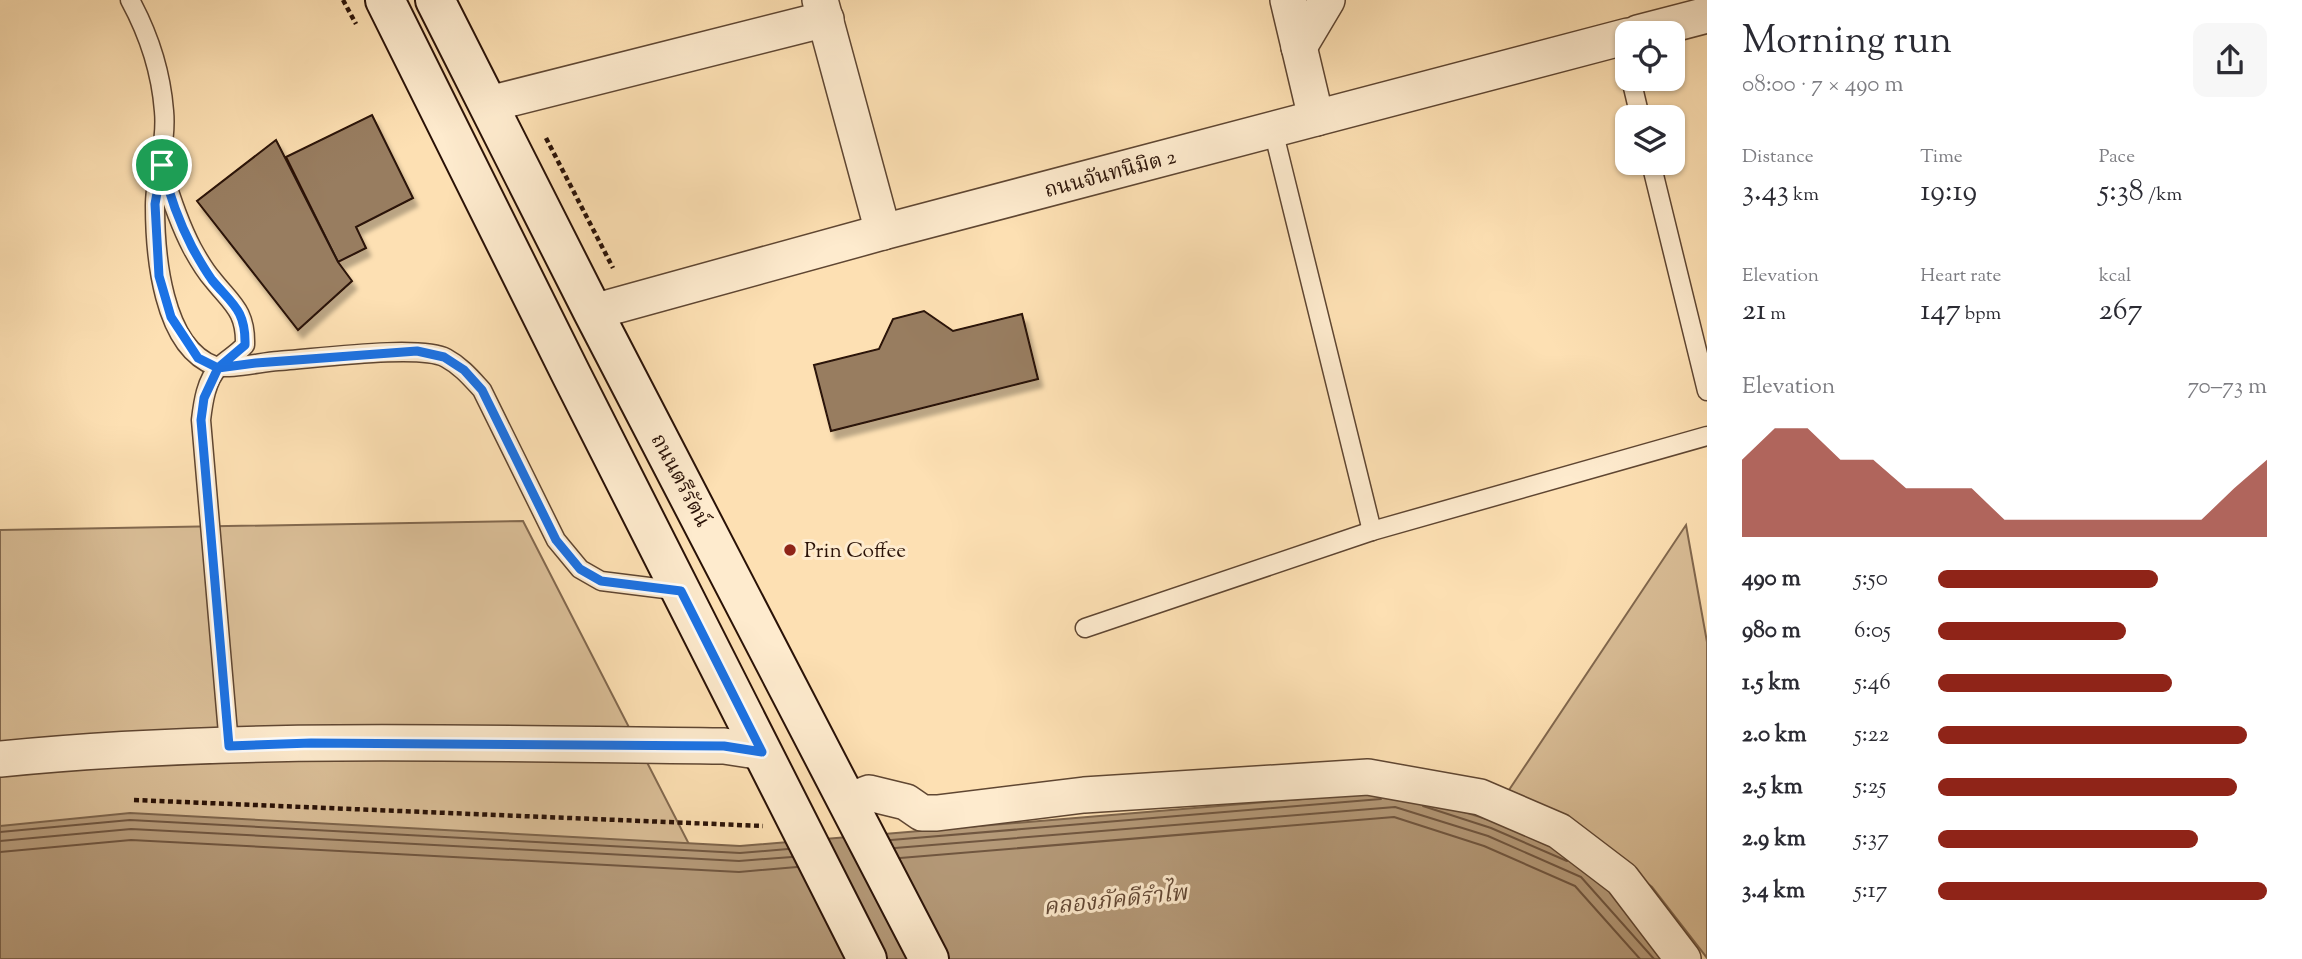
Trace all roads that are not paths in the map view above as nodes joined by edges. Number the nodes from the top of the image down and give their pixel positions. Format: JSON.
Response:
{"nodes":[{"id":1,"x":130,"y":0,"type":"edge"},
{"id":2,"x":385,"y":0,"type":"edge"},
{"id":3,"x":435,"y":0,"type":"edge"},
{"id":4,"x":1288,"y":0,"type":"edge"},
{"id":5,"x":1327,"y":0,"type":"edge"},
{"id":6,"x":823,"y":10,"type":"edge"},
{"id":7,"x":1707,"y":15,"type":"edge"},
{"id":8,"x":1685,"y":23,"type":"edge"},
{"id":9,"x":1615,"y":46,"type":"edge"},
{"id":10,"x":1299,"y":47,"type":"junction"},
{"id":11,"x":489,"y":104,"type":"junction"},
{"id":12,"x":1316,"y":118,"type":"junction"},
{"id":13,"x":1273,"y":130,"type":"junction"},
{"id":14,"x":162,"y":165,"type":"junction"},
{"id":15,"x":1654,"y":175,"type":"edge"},
{"id":16,"x":883,"y":232,"type":"junction"},
{"id":17,"x":593,"y":312,"type":"junction"},
{"id":18,"x":218,"y":368,"type":"junction"},
{"id":19,"x":1707,"y":391,"type":"edge"},
{"id":20,"x":1707,"y":436,"type":"edge"},
{"id":21,"x":1372,"y":531,"type":"junction"},
{"id":22,"x":681,"y":591,"type":"junction"},
{"id":23,"x":1085,"y":628,"type":"dead end"},
{"id":24,"x":229,"y":746,"type":"junction"},
{"id":25,"x":762,"y":752,"type":"junction"},
{"id":26,"x":0,"y":759,"type":"edge"},
{"id":27,"x":848,"y":802,"type":"junction"},
{"id":28,"x":867,"y":959,"type":"edge"},
{"id":29,"x":929,"y":959,"type":"edge"},
{"id":30,"x":1683,"y":959,"type":"edge"}],
"edges":[{"from":1,"to":14,"type":"lane"},
{"from":2,"to":22,"type":"main road"},
{"from":3,"to":11,"type":"main road","name":"ถนนตรีรัตน์"},
{"from":4,"to":10,"type":"street"},
{"from":5,"to":10,"type":"street"},
{"from":6,"to":11,"type":"street"},
{"from":6,"to":16,"type":"street"},
{"from":7,"to":8,"type":"street","name":"ถนนจันทนิมิต 2"},
{"from":9,"to":12,"type":"street","name":"ถนนจันทนิมิต 2"},
{"from":10,"to":12,"type":"street"},
{"from":11,"to":17,"type":"main road","name":"ถนนตรีรัตน์"},
{"from":12,"to":13,"type":"street","name":"ถนนจันทนิมิต 2"},
{"from":13,"to":16,"type":"street","name":"ถนนจันทนิมิต 2"},
{"from":13,"to":21,"type":"lane"},
{"from":14,"to":18,"type":"lane"},
{"from":14,"to":18,"type":"lane"},
{"from":15,"to":19,"type":"lane"},
{"from":16,"to":17,"type":"street","name":"ถนนจันทนิมิต 2"},
{"from":17,"to":27,"type":"main road","name":"ถนนตรีรัตน์"},
{"from":18,"to":22,"type":"lane"},
{"from":18,"to":24,"type":"lane"},
{"from":20,"to":21,"type":"lane"},
{"from":21,"to":23,"type":"lane"},
{"from":22,"to":25,"type":"main road"},
{"from":24,"to":25,"type":"street"},
{"from":24,"to":26,"type":"street"},
{"from":25,"to":28,"type":"main road"},
{"from":27,"to":29,"type":"main road","name":"ถนนตรีรัตน์"},
{"from":27,"to":30,"type":"street"}]}
